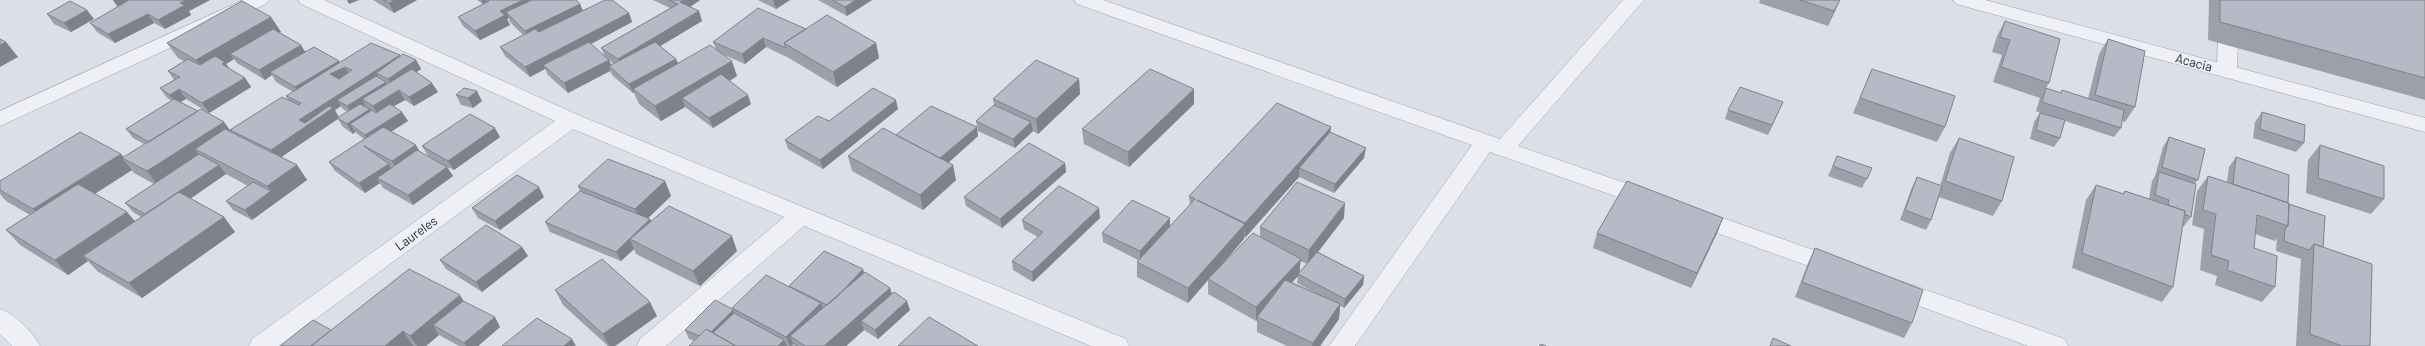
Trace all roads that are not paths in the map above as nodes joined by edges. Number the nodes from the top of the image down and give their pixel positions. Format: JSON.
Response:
{"nodes":[{"id":1,"x":260,"y":0,"type":"edge"},
{"id":2,"x":308,"y":0,"type":"edge"},
{"id":3,"x":1084,"y":0,"type":"edge"},
{"id":4,"x":1634,"y":0,"type":"edge"},
{"id":5,"x":1963,"y":0,"type":"edge"},
{"id":6,"x":2229,"y":0,"type":"edge"},
{"id":7,"x":2227,"y":71,"type":"junction"},
{"id":8,"x":0,"y":119,"type":"edge"},
{"id":9,"x":571,"y":120,"type":"junction"},
{"id":10,"x":2425,"y":125,"type":"edge"},
{"id":11,"x":1495,"y":145,"type":"junction"},
{"id":12,"x":801,"y":216,"type":"junction"},
{"id":13,"x":0,"y":320,"type":"edge"},
{"id":14,"x":28,"y":346,"type":"edge"},
{"id":15,"x":261,"y":346,"type":"edge"},
{"id":16,"x":649,"y":346,"type":"edge"},
{"id":17,"x":1117,"y":346,"type":"edge"},
{"id":18,"x":1341,"y":346,"type":"edge"},
{"id":19,"x":2056,"y":346,"type":"edge"}],
"edges":[{"from":1,"to":8,"type":"street"},
{"from":2,"to":9,"type":"street"},
{"from":3,"to":11,"type":"street"},
{"from":4,"to":11,"type":"street"},
{"from":5,"to":7,"type":"street","name":"Acacia"},
{"from":6,"to":7,"type":"street"},
{"from":7,"to":10,"type":"street","name":"Acacia"},
{"from":9,"to":12,"type":"street"},
{"from":9,"to":15,"type":"street","name":"Laureles"},
{"from":11,"to":18,"type":"street"},
{"from":11,"to":19,"type":"street"},
{"from":12,"to":16,"type":"street"},
{"from":12,"to":17,"type":"street"},
{"from":13,"to":14,"type":"street"}]}
